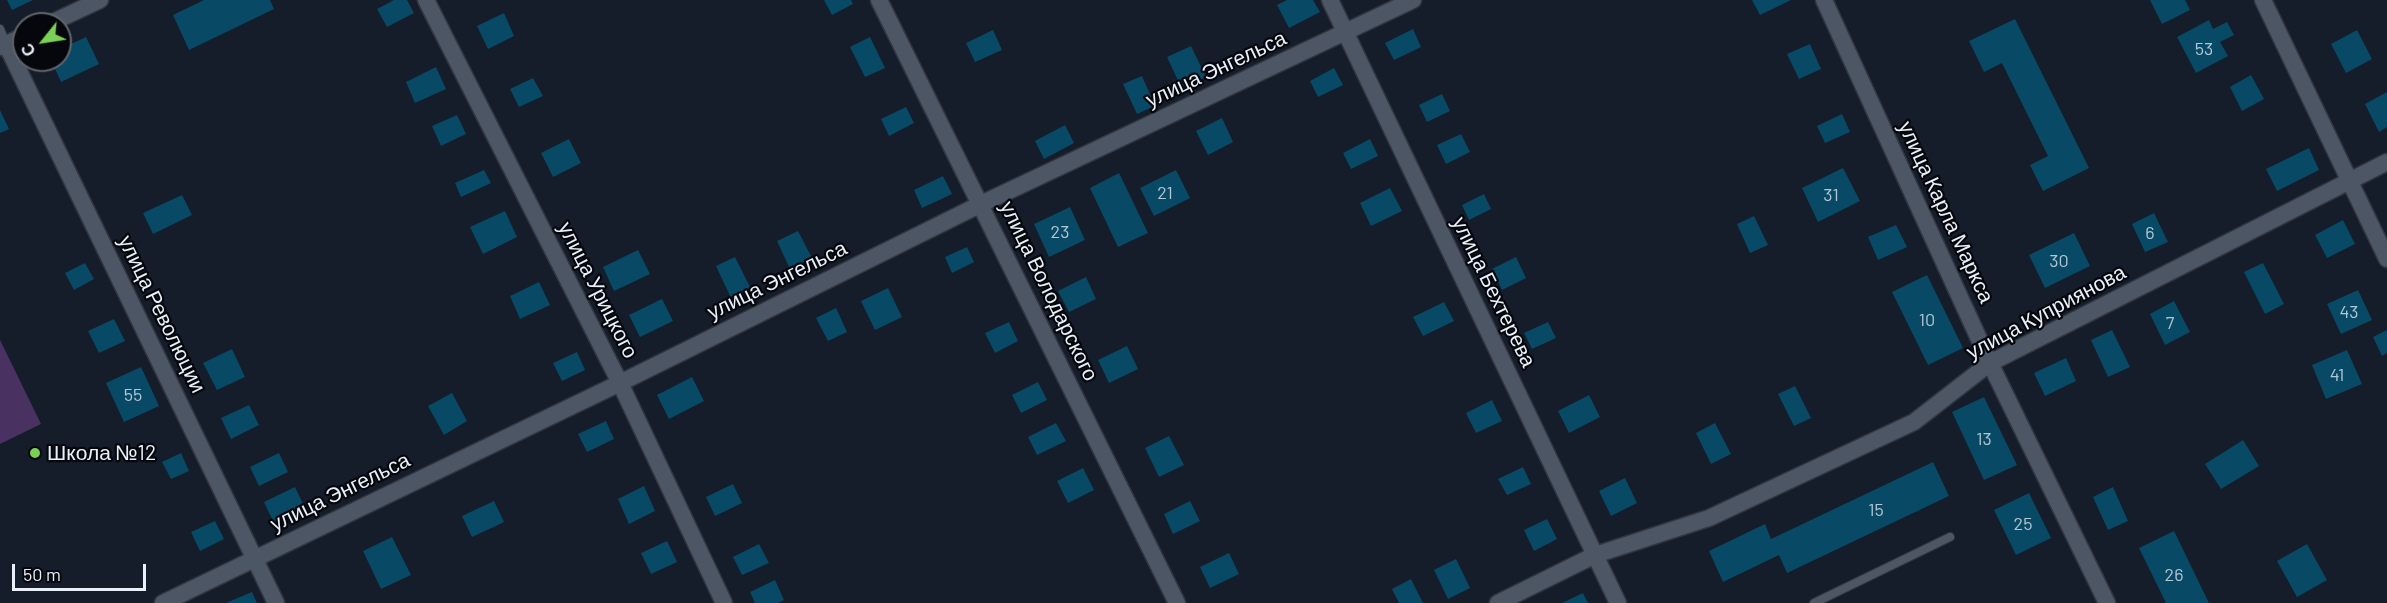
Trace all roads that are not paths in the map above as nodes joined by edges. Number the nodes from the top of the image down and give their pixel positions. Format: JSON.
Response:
{"nodes":[{"id":1,"x":100,"y":0,"type":"edge"},
{"id":2,"x":426,"y":0,"type":"edge"},
{"id":3,"x":879,"y":0,"type":"edge"},
{"id":4,"x":1330,"y":0,"type":"edge"},
{"id":5,"x":1413,"y":0,"type":"edge"},
{"id":6,"x":1824,"y":0,"type":"edge"},
{"id":7,"x":2263,"y":0,"type":"edge"},
{"id":8,"x":72,"y":13,"type":"edge"},
{"id":9,"x":1346,"y":33,"type":"junction"},
{"id":10,"x":2,"y":40,"type":"edge"},
{"id":11,"x":2387,"y":162,"type":"edge"},
{"id":12,"x":2351,"y":181,"type":"junction"},
{"id":13,"x":981,"y":204,"type":"junction"},
{"id":14,"x":2387,"y":259,"type":"edge"},
{"id":15,"x":1990,"y":363,"type":"junction"},
{"id":16,"x":620,"y":382,"type":"junction"},
{"id":17,"x":1950,"y":537,"type":"dead end"},
{"id":18,"x":1595,"y":555,"type":"junction"},
{"id":19,"x":255,"y":558,"type":"junction"},
{"id":20,"x":163,"y":603,"type":"edge"},
{"id":21,"x":276,"y":603,"type":"edge"},
{"id":22,"x":724,"y":603,"type":"edge"},
{"id":23,"x":1177,"y":603,"type":"edge"},
{"id":24,"x":1498,"y":603,"type":"edge"},
{"id":25,"x":1618,"y":603,"type":"edge"},
{"id":26,"x":1814,"y":603,"type":"edge"},
{"id":27,"x":2107,"y":603,"type":"edge"}],
"edges":[{"from":1,"to":8,"type":"street"},
{"from":2,"to":16,"type":"street","name":"улица Урицкого"},
{"from":3,"to":13,"type":"street","name":"улица Володарского"},
{"from":4,"to":9,"type":"street","name":"улица Бехтерева"},
{"from":5,"to":9,"type":"street","name":"улица Энгельса"},
{"from":6,"to":15,"type":"street","name":"улица Карла Маркса"},
{"from":7,"to":12,"type":"street"},
{"from":9,"to":13,"type":"street","name":"улица Энгельса"},
{"from":9,"to":18,"type":"street","name":"улица Бехтерева"},
{"from":10,"to":19,"type":"street","name":"улица Революции"},
{"from":11,"to":12,"type":"street","name":"улица Куприянова"},
{"from":12,"to":14,"type":"street"},
{"from":12,"to":15,"type":"street","name":"улица Куприянова"},
{"from":13,"to":16,"type":"street","name":"улица Энгельса"},
{"from":13,"to":23,"type":"street","name":"улица Володарского"},
{"from":15,"to":18,"type":"street","name":"улица Куприянова"},
{"from":15,"to":27,"type":"street","name":"улица Карла Маркса"},
{"from":16,"to":19,"type":"street","name":"улица Энгельса"},
{"from":16,"to":22,"type":"street","name":"улица Урицкого"},
{"from":17,"to":26,"type":"lane"},
{"from":18,"to":24,"type":"street","name":"улица Куприянова"},
{"from":18,"to":25,"type":"street","name":"улица Бехтерева"},
{"from":19,"to":20,"type":"street","name":"улица Энгельса"},
{"from":19,"to":21,"type":"street","name":"улица Революции"}]}
